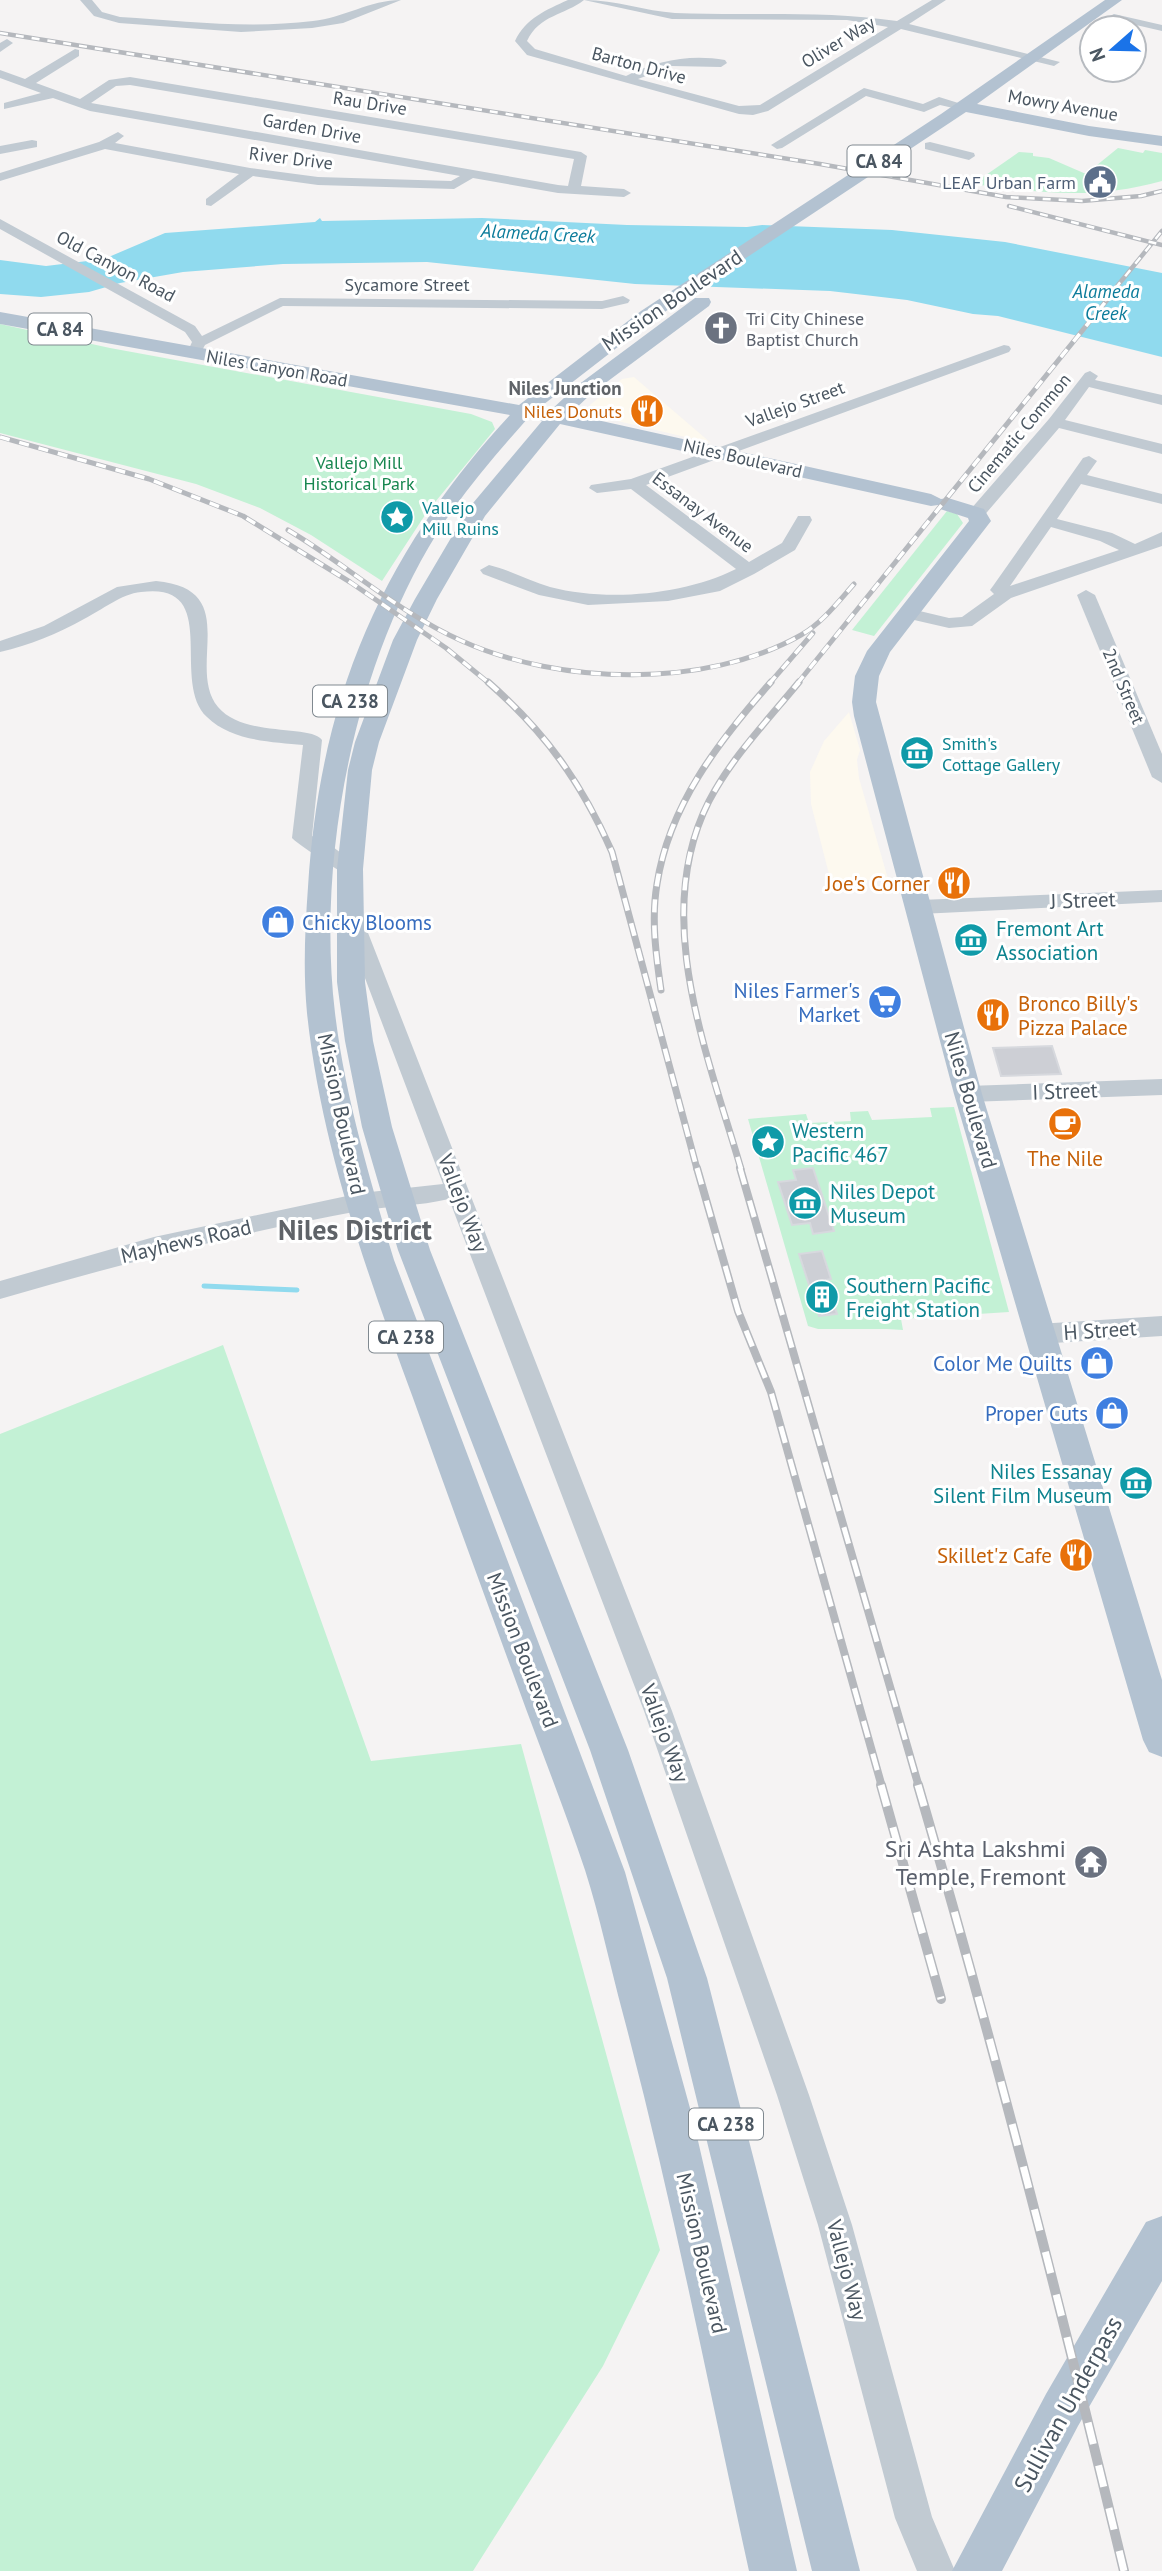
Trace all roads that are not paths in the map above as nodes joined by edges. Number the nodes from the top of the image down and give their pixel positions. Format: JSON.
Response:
{"nodes":[{"id":1,"x":86,"y":0,"type":"edge"},
{"id":2,"x":395,"y":0,"type":"edge"},
{"id":3,"x":578,"y":0,"type":"edge"},
{"id":4,"x":590,"y":0,"type":"edge"},
{"id":5,"x":940,"y":0,"type":"edge"},
{"id":6,"x":345,"y":2,"type":"dead end"},
{"id":7,"x":1122,"y":3,"type":"edge"},
{"id":8,"x":371,"y":11,"type":"junction"},
{"id":9,"x":899,"y":25,"type":"junction"},
{"id":10,"x":1078,"y":44,"type":"edge"},
{"id":11,"x":75,"y":53,"type":"dead end"},
{"id":12,"x":1035,"y":57,"type":"junction"},
{"id":13,"x":1054,"y":62,"type":"junction"},
{"id":14,"x":721,"y":63,"type":"dead end"},
{"id":15,"x":0,"y":74,"type":"edge"},
{"id":16,"x":627,"y":80,"type":"junction"},
{"id":17,"x":26,"y":84,"type":"junction"},
{"id":18,"x":52,"y":94,"type":"junction"},
{"id":19,"x":80,"y":105,"type":"junction"},
{"id":20,"x":8,"y":106,"type":"dead end"},
{"id":21,"x":962,"y":106,"type":"junction"},
{"id":22,"x":190,"y":107,"type":"junction"},
{"id":23,"x":752,"y":111,"type":"joint"},
{"id":24,"x":983,"y":111,"type":"junction"},
{"id":25,"x":148,"y":117,"type":"junction"},
{"id":26,"x":1160,"y":141,"type":"edge"},
{"id":27,"x":32,"y":144,"type":"dead end"},
{"id":28,"x":104,"y":145,"type":"junction"},
{"id":29,"x":777,"y":145,"type":"dead end"},
{"id":30,"x":930,"y":146,"type":"junction"},
{"id":31,"x":0,"y":150,"type":"edge"},
{"id":32,"x":969,"y":156,"type":"dead end"},
{"id":33,"x":250,"y":172,"type":"junction"},
{"id":34,"x":474,"y":174,"type":"junction"},
{"id":35,"x":0,"y":177,"type":"edge"},
{"id":36,"x":574,"y":190,"type":"junction"},
{"id":37,"x":624,"y":193,"type":"dead end"},
{"id":38,"x":211,"y":202,"type":"dead end"},
{"id":39,"x":0,"y":223,"type":"edge"},
{"id":40,"x":743,"y":274,"type":"dead end"},
{"id":41,"x":715,"y":293,"type":"dead end"},
{"id":42,"x":623,"y":300,"type":"dead end"},
{"id":43,"x":0,"y":318,"type":"edge"},
{"id":44,"x":196,"y":347,"type":"junction"},
{"id":45,"x":1004,"y":349,"type":"dead end"},
{"id":46,"x":1162,"y":400,"type":"edge"},
{"id":47,"x":524,"y":411,"type":"junction"},
{"id":48,"x":555,"y":417,"type":"junction"},
{"id":49,"x":1055,"y":422,"type":"junction"},
{"id":50,"x":1162,"y":449,"type":"edge"},
{"id":51,"x":722,"y":453,"type":"junction"},
{"id":52,"x":1089,"y":461,"type":"dead end"},
{"id":53,"x":1078,"y":478,"type":"junction"},
{"id":54,"x":634,"y":484,"type":"junction"},
{"id":55,"x":597,"y":488,"type":"dead end"},
{"id":56,"x":1162,"y":499,"type":"edge"},
{"id":57,"x":976,"y":514,"type":"junction"},
{"id":58,"x":804,"y":520,"type":"dead end"},
{"id":59,"x":1047,"y":521,"type":"junction"},
{"id":60,"x":1162,"y":537,"type":"edge"},
{"id":61,"x":1131,"y":550,"type":"junction"},
{"id":62,"x":489,"y":570,"type":"dead end"},
{"id":63,"x":748,"y":570,"type":"junction"},
{"id":64,"x":1005,"y":594,"type":"junction"},
{"id":65,"x":1086,"y":595,"type":"dead end"},
{"id":66,"x":907,"y":613,"type":"junction"},
{"id":67,"x":0,"y":647,"type":"edge"},
{"id":68,"x":1162,"y":777,"type":"edge"},
{"id":69,"x":322,"y":848,"type":"junction"},
{"id":70,"x":350,"y":869,"type":"junction"},
{"id":71,"x":1162,"y":897,"type":"edge"},
{"id":72,"x":919,"y":907,"type":"junction"},
{"id":73,"x":349,"y":909,"type":"junction"},
{"id":74,"x":351,"y":965,"type":"junction"},
{"id":75,"x":318,"y":967,"type":"junction"},
{"id":76,"x":1162,"y":1087,"type":"edge"},
{"id":77,"x":968,"y":1094,"type":"junction"},
{"id":78,"x":458,"y":1189,"type":"junction"},
{"id":79,"x":397,"y":1199,"type":"junction"},
{"id":80,"x":361,"y":1202,"type":"junction"},
{"id":81,"x":0,"y":1290,"type":"edge"},
{"id":82,"x":1162,"y":1326,"type":"edge"},
{"id":83,"x":1038,"y":1335,"type":"junction"},
{"id":84,"x":504,"y":1543,"type":"junction"},
{"id":85,"x":1162,"y":1740,"type":"edge"},
{"id":86,"x":1162,"y":2238,"type":"edge"},
{"id":87,"x":773,"y":2571,"type":"edge"},
{"id":88,"x":836,"y":2571,"type":"edge"},
{"id":89,"x":936,"y":2571,"type":"edge"},
{"id":90,"x":976,"y":2571,"type":"edge"}],
"edges":[{"from":1,"to":8,"type":"street"},
{"from":2,"to":8,"type":"street"},
{"from":3,"to":16,"type":"street","name":"Barton Drive"},
{"from":4,"to":9,"type":"street"},
{"from":5,"to":9,"type":"street","name":"Oliver Way"},
{"from":6,"to":8,"type":"street"},
{"from":7,"to":12,"type":"main road","name":"Mission Boulevard"},
{"from":9,"to":12,"type":"street"},
{"from":9,"to":23,"type":"street","name":"Oliver Way"},
{"from":10,"to":13,"type":"main road","name":"Mission Boulevard"},
{"from":11,"to":17,"type":"street"},
{"from":12,"to":13,"type":"street"},
{"from":12,"to":21,"type":"main road","name":"Mission Boulevard"},
{"from":13,"to":24,"type":"main road","name":"Mission Boulevard"},
{"from":14,"to":16,"type":"street"},
{"from":15,"to":17,"type":"street","name":"Garden Drive"},
{"from":16,"to":23,"type":"street","name":"Barton Drive"},
{"from":17,"to":18,"type":"street","name":"Garden Drive"},
{"from":18,"to":19,"type":"street","name":"Garden Drive"},
{"from":18,"to":20,"type":"street"},
{"from":19,"to":22,"type":"street","name":"Rau Drive"},
{"from":19,"to":25,"type":"street","name":"Garden Drive"},
{"from":21,"to":24,"type":"main road","name":"Mowry Avenue"},
{"from":21,"to":29,"type":"street"},
{"from":21,"to":47,"type":"main road","name":"Mission Boulevard","number":"CA 84"},
{"from":22,"to":25,"type":"street","name":"Garden Drive"},
{"from":22,"to":34,"type":"street","name":"Garden Drive"},
{"from":22,"to":36,"type":"street","name":"Rau Drive"},
{"from":24,"to":26,"type":"main road","name":"Mowry Avenue"},
{"from":24,"to":30,"type":"main road","name":"Mission Boulevard","number":"CA 84"},
{"from":25,"to":28,"type":"street"},
{"from":27,"to":31,"type":"street"},
{"from":28,"to":33,"type":"street","name":"River Drive"},
{"from":28,"to":35,"type":"street"},
{"from":30,"to":32,"type":"street"},
{"from":30,"to":40,"type":"main road","name":"Mission Boulevard","number":"CA 84"},
{"from":33,"to":34,"type":"street","name":"River Drive"},
{"from":33,"to":38,"type":"street"},
{"from":34,"to":36,"type":"street","name":"Garden Drive"},
{"from":36,"to":37,"type":"street","name":"Garden Drive"},
{"from":39,"to":44,"type":"street","name":"Old Canyon Road"},
{"from":41,"to":48,"type":"main road","name":"Mission Boulevard"},
{"from":42,"to":44,"type":"street","name":"Sycamore Street"},
{"from":43,"to":44,"type":"main road","name":"Niles Canyon Road","number":"CA 84"},
{"from":44,"to":47,"type":"main road","name":"Niles Canyon Road","number":"CA 84"},
{"from":45,"to":51,"type":"street","name":"Vallejo Street"},
{"from":46,"to":49,"type":"street","name":"Cinematic Common"},
{"from":47,"to":48,"type":"main road","name":"Niles Canyon Road","number":"CA 84"},
{"from":47,"to":69,"type":"main road","name":"Mission Boulevard","number":"CA 238"},
{"from":48,"to":51,"type":"main road","name":"Niles Boulevard"},
{"from":48,"to":70,"type":"main road","name":"Mission Boulevard","number":"CA 238"},
{"from":49,"to":50,"type":"street"},
{"from":49,"to":57,"type":"street","name":"Cinematic Common"},
{"from":51,"to":54,"type":"street","name":"Vallejo Street"},
{"from":51,"to":57,"type":"main road","name":"Niles Boulevard"},
{"from":52,"to":53,"type":"street"},
{"from":53,"to":56,"type":"street"},
{"from":53,"to":59,"type":"street"},
{"from":54,"to":55,"type":"street","name":"Vallejo Street"},
{"from":54,"to":63,"type":"street","name":"Essanay Avenue"},
{"from":57,"to":66,"type":"main road","name":"Niles Boulevard"},
{"from":58,"to":63,"type":"street"},
{"from":59,"to":61,"type":"street"},
{"from":59,"to":64,"type":"street"},
{"from":60,"to":61,"type":"street"},
{"from":61,"to":64,"type":"street"},
{"from":62,"to":63,"type":"street"},
{"from":64,"to":66,"type":"street"},
{"from":65,"to":68,"type":"street","name":"2nd Street"},
{"from":66,"to":72,"type":"main road","name":"Niles Boulevard"},
{"from":67,"to":69,"type":"street"},
{"from":69,"to":70,"type":"street"},
{"from":69,"to":75,"type":"main road","name":"Mission Boulevard","number":"CA 238"},
{"from":70,"to":73,"type":"main road","name":"Mission Boulevard","number":"CA 238"},
{"from":71,"to":72,"type":"street","name":"J Street"},
{"from":72,"to":77,"type":"main road","name":"Niles Boulevard"},
{"from":73,"to":74,"type":"main road","name":"Mission Boulevard","number":"CA 238"},
{"from":73,"to":78,"type":"street","name":"Vallejo Way"},
{"from":74,"to":75,"type":"main road"},
{"from":74,"to":79,"type":"main road","name":"Mission Boulevard","number":"CA 238"},
{"from":75,"to":80,"type":"main road","name":"Mission Boulevard","number":"CA 238"},
{"from":76,"to":77,"type":"street","name":"I Street"},
{"from":77,"to":83,"type":"main road","name":"Niles Boulevard"},
{"from":78,"to":79,"type":"street","name":"Mayhews Road"},
{"from":78,"to":89,"type":"street","name":"Vallejo Way"},
{"from":79,"to":80,"type":"street","name":"Mayhews Road"},
{"from":79,"to":84,"type":"main road","name":"Mission Boulevard","number":"CA 238"},
{"from":80,"to":81,"type":"street","name":"Mayhews Road"},
{"from":80,"to":84,"type":"main road","name":"Mission Boulevard","number":"CA 238"},
{"from":82,"to":83,"type":"street","name":"H Street"},
{"from":83,"to":85,"type":"main road","name":"Niles Boulevard"},
{"from":84,"to":87,"type":"main road","name":"Mission Boulevard","number":"CA 238"},
{"from":84,"to":88,"type":"main road","name":"Mission Boulevard","number":"CA 238"},
{"from":86,"to":90,"type":"main road","name":"Sullivan Underpass"}]}
